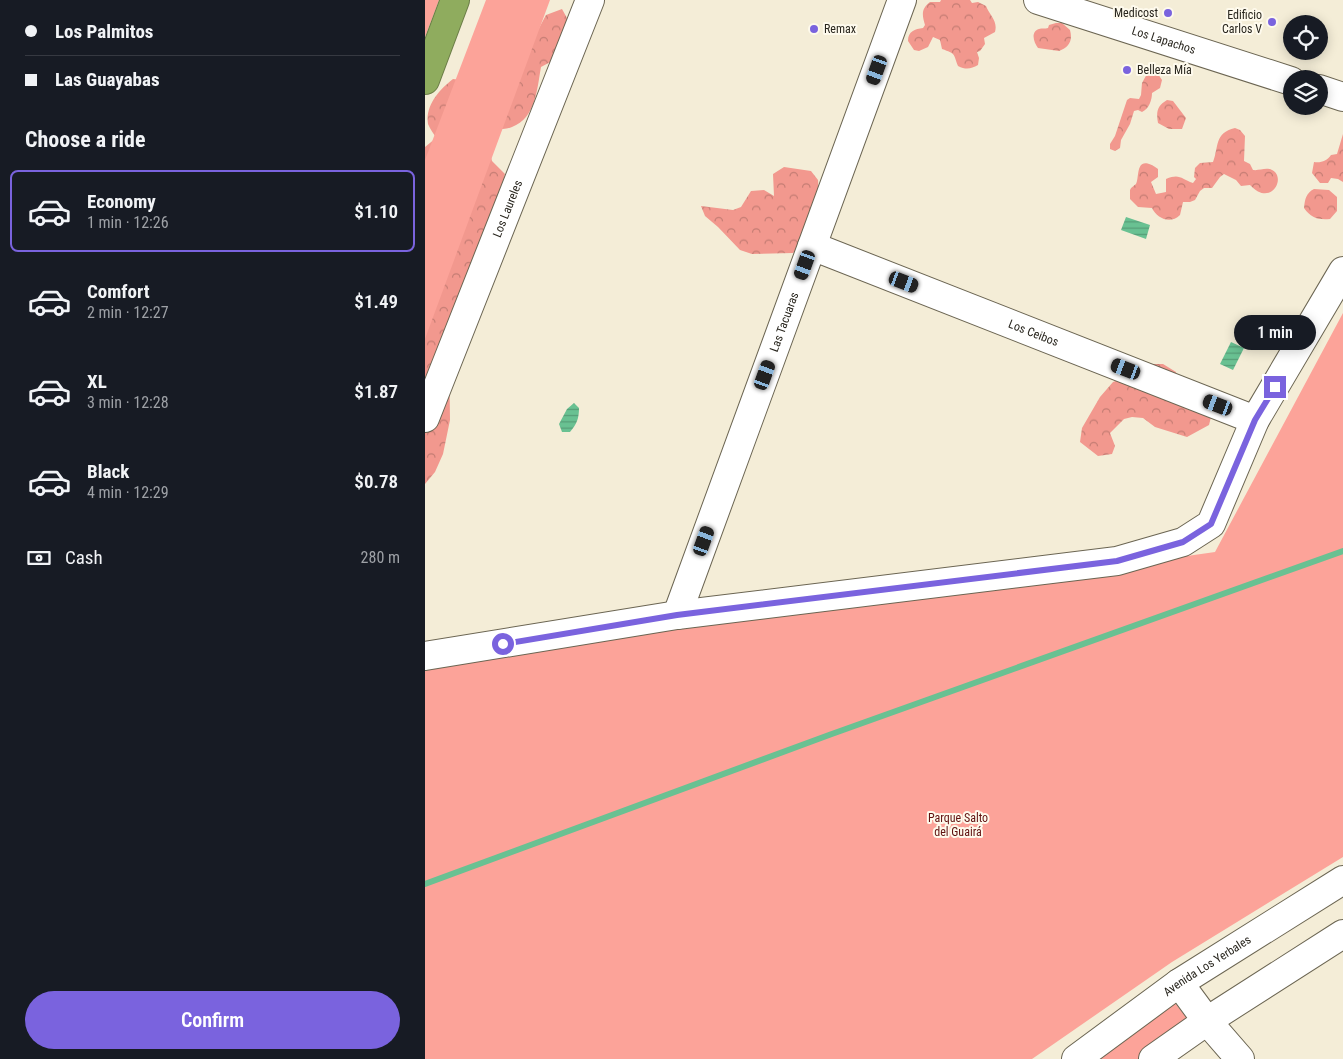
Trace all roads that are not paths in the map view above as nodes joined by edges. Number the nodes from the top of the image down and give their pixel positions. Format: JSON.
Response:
{"nodes":[{"id":1,"x":455,"y":0,"type":"edge"},
{"id":2,"x":590,"y":0,"type":"edge"},
{"id":3,"x":902,"y":0,"type":"edge"},
{"id":4,"x":1038,"y":0,"type":"edge"},
{"id":5,"x":1104,"y":10,"type":"edge"},
{"id":6,"x":1283,"y":78,"type":"edge"},
{"id":7,"x":425,"y":80,"type":"edge"},
{"id":8,"x":1328,"y":92,"type":"edge"},
{"id":9,"x":1343,"y":97,"type":"edge"},
{"id":10,"x":812,"y":246,"type":"junction"},
{"id":11,"x":1343,"y":271,"type":"edge"},
{"id":12,"x":425,"y":418,"type":"edge"},
{"id":13,"x":1255,"y":420,"type":"junction"},
{"id":14,"x":677,"y":615,"type":"junction"},
{"id":15,"x":425,"y":656,"type":"edge"},
{"id":16,"x":1343,"y":880,"type":"edge"},
{"id":17,"x":1343,"y":934,"type":"edge"},
{"id":18,"x":1179,"y":983,"type":"junction"},
{"id":19,"x":1207,"y":1021,"type":"junction"},
{"id":20,"x":1076,"y":1059,"type":"edge"},
{"id":21,"x":1153,"y":1059,"type":"edge"},
{"id":22,"x":1240,"y":1059,"type":"edge"}],
"edges":[{"from":1,"to":7,"type":"highway"},
{"from":2,"to":12,"type":"street","name":"Los Laureles"},
{"from":3,"to":10,"type":"street","name":"Las Tacuaras"},
{"from":4,"to":5,"type":"street","name":"Los Lapachos"},
{"from":5,"to":6,"type":"street","name":"Los Lapachos"},
{"from":8,"to":9,"type":"street"},
{"from":10,"to":13,"type":"street","name":"Los Ceibos"},
{"from":10,"to":14,"type":"street","name":"Las Tacuaras"},
{"from":11,"to":13,"type":"street"},
{"from":13,"to":14,"type":"street"},
{"from":14,"to":15,"type":"street"},
{"from":16,"to":18,"type":"street","name":"Avenida Los Yerbales"},
{"from":17,"to":19,"type":"street"},
{"from":18,"to":19,"type":"street"},
{"from":18,"to":20,"type":"street","name":"Avenida Los Yerbales"},
{"from":19,"to":21,"type":"street"},
{"from":19,"to":22,"type":"street"}]}
